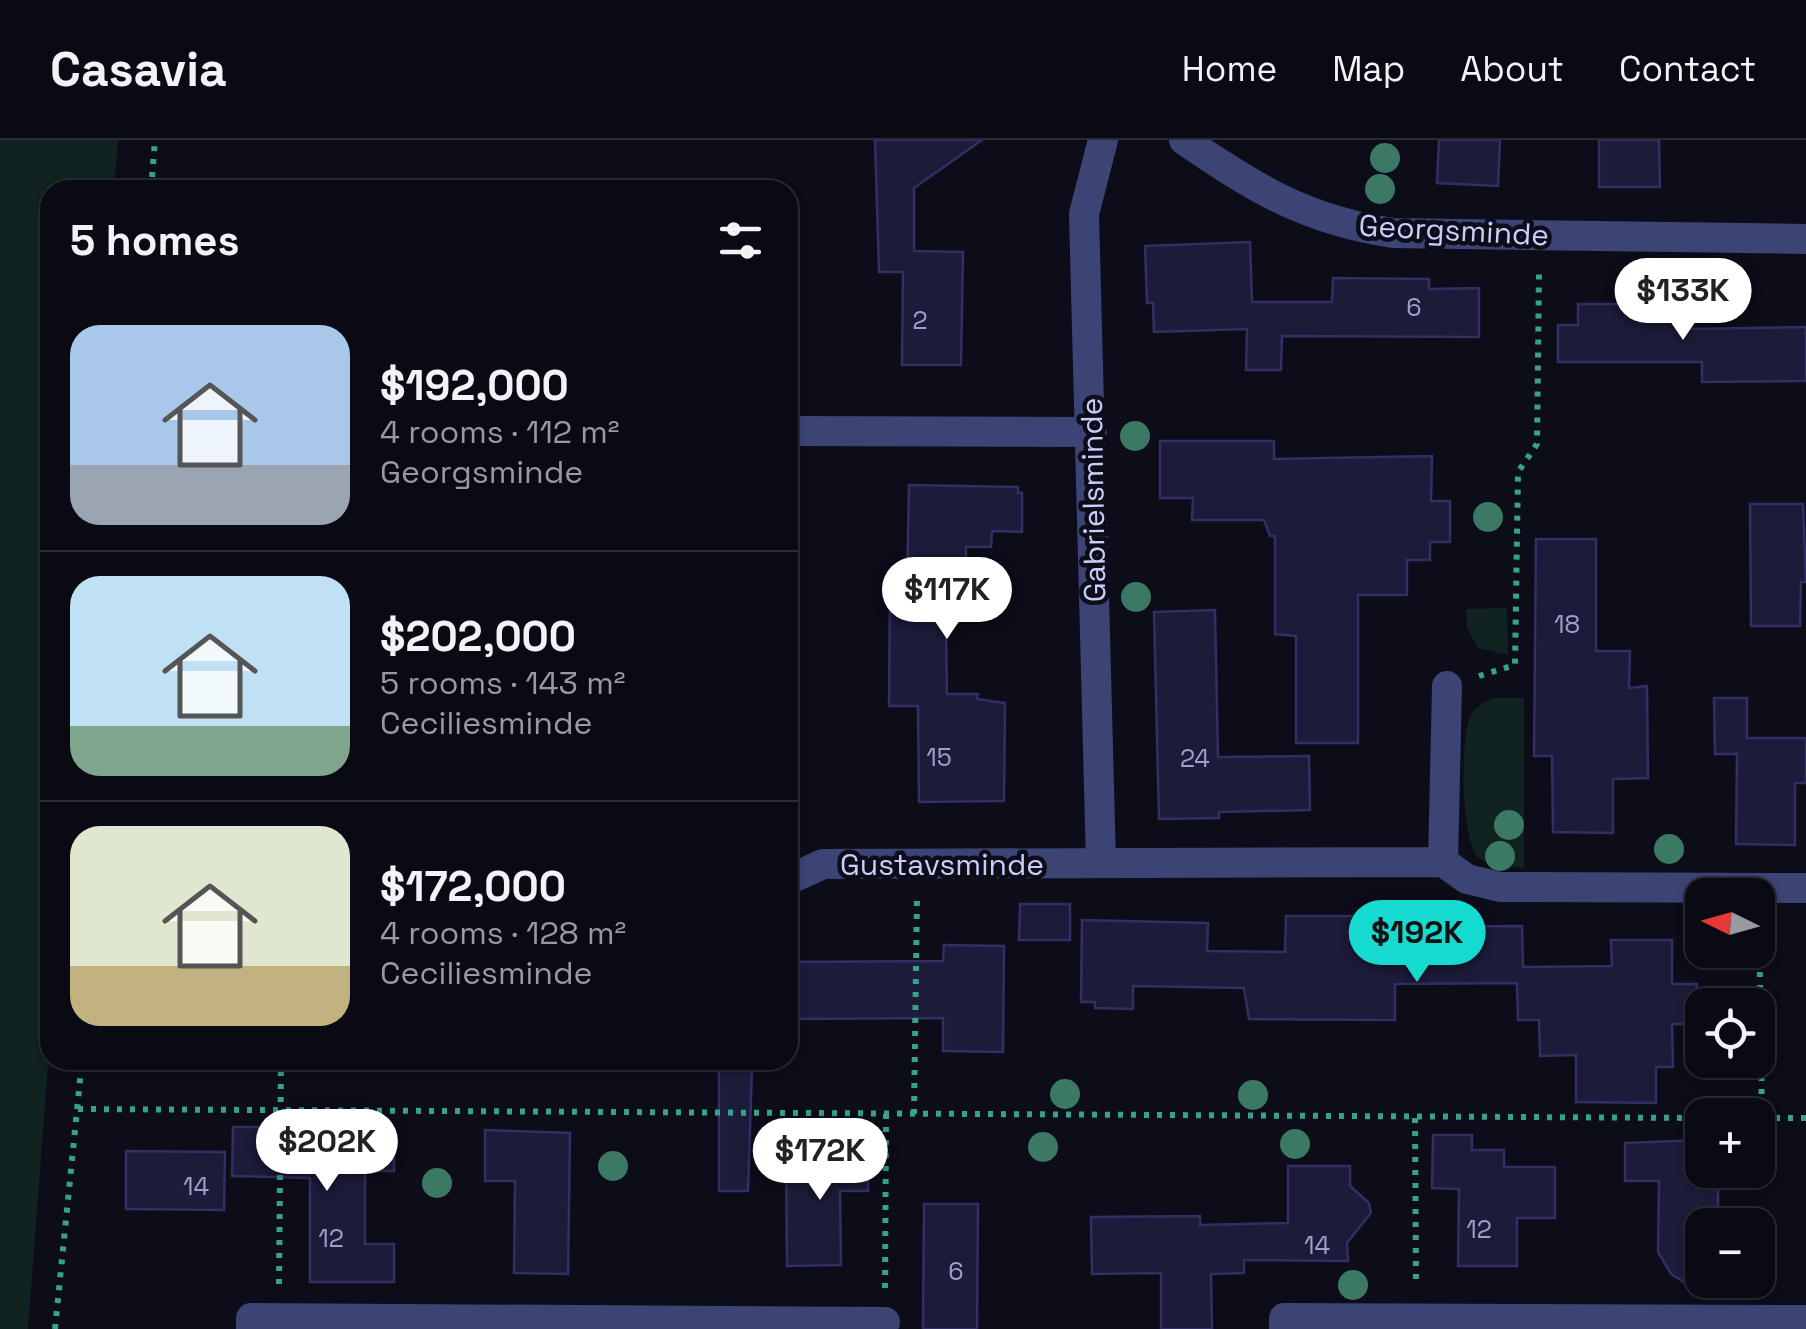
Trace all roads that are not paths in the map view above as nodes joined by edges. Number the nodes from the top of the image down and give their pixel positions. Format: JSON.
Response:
{"nodes":[{"id":1,"x":1102,"y":140,"type":"edge"},
{"id":2,"x":1184,"y":140,"type":"edge"},
{"id":3,"x":1806,"y":239,"type":"edge"},
{"id":4,"x":798,"y":431,"type":"edge"},
{"id":5,"x":1092,"y":432,"type":"junction"},
{"id":6,"x":1447,"y":686,"type":"road end"},
{"id":7,"x":1443,"y":862,"type":"junction"},
{"id":8,"x":1101,"y":863,"type":"junction"},
{"id":9,"x":798,"y":875,"type":"edge"},
{"id":10,"x":1806,"y":888,"type":"edge"},
{"id":11,"x":1806,"y":1320,"type":"edge"},
{"id":12,"x":885,"y":1322,"type":"road end"},
{"id":13,"x":265,"y":1324,"type":"edge"},
{"id":14,"x":1284,"y":1329,"type":"edge"}],
"edges":[{"from":1,"to":5,"type":"street","name":"Gabrielsminde"},
{"from":2,"to":3,"type":"street","name":"Georgsminde"},
{"from":4,"to":5,"type":"street"},
{"from":5,"to":8,"type":"street","name":"Gabrielsminde"},
{"from":6,"to":7,"type":"street"},
{"from":7,"to":8,"type":"street"},
{"from":7,"to":10,"type":"street"},
{"from":8,"to":9,"type":"street","name":"Gustavsminde"},
{"from":11,"to":14,"type":"street"},
{"from":12,"to":13,"type":"street"}]}
